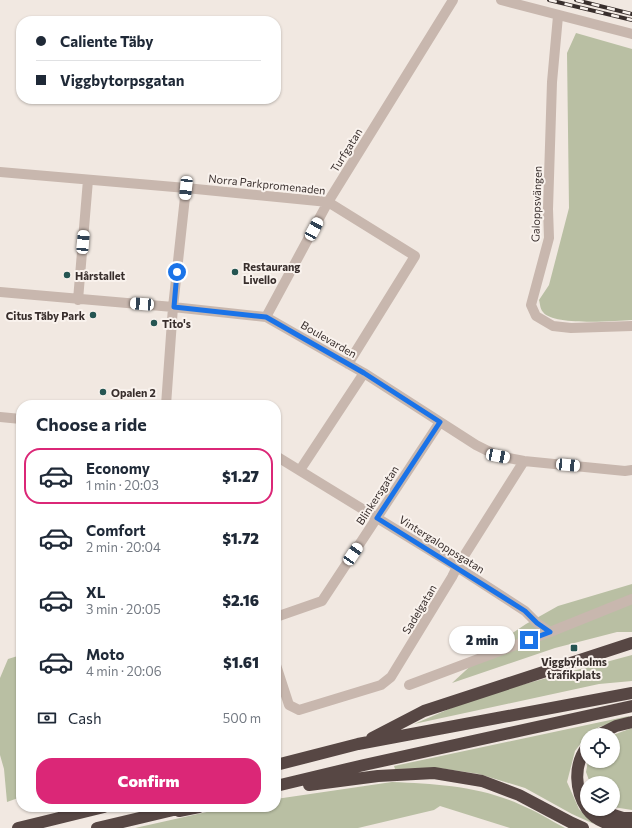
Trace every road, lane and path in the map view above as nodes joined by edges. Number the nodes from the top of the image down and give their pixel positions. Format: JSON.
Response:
{"nodes":[{"id":1,"x":453,"y":0,"type":"edge"},
{"id":2,"x":501,"y":0,"type":"edge"},
{"id":3,"x":558,"y":16,"type":"junction"},
{"id":4,"x":629,"y":33,"type":"edge"},
{"id":5,"x":0,"y":172,"type":"edge"},
{"id":6,"x":88,"y":180,"type":"junction"},
{"id":7,"x":186,"y":188,"type":"junction"},
{"id":8,"x":328,"y":202,"type":"junction"},
{"id":9,"x":0,"y":292,"type":"edge"},
{"id":10,"x":78,"y":300,"type":"junction"},
{"id":11,"x":174,"y":307,"type":"junction"},
{"id":12,"x":266,"y":317,"type":"junction"},
{"id":13,"x":632,"y":326,"type":"edge"},
{"id":14,"x":348,"y":364,"type":"junction"},
{"id":15,"x":364,"y":373,"type":"junction"},
{"id":16,"x":166,"y":400,"type":"edge"},
{"id":17,"x":0,"y":417,"type":"edge"},
{"id":18,"x":16,"y":419,"type":"edge"},
{"id":19,"x":440,"y":422,"type":"junction"},
{"id":20,"x":281,"y":459,"type":"edge"},
{"id":21,"x":524,"y":461,"type":"junction"},
{"id":22,"x":300,"y":470,"type":"junction"},
{"id":23,"x":630,"y":471,"type":"edge"},
{"id":24,"x":377,"y":518,"type":"junction"},
{"id":25,"x":457,"y":567,"type":"junction"},
{"id":26,"x":632,"y":600,"type":"edge"},
{"id":27,"x":281,"y":615,"type":"edge"},
{"id":28,"x":550,"y":632,"type":"junction"},
{"id":29,"x":632,"y":643,"type":"edge"},
{"id":30,"x":632,"y":648,"type":"edge"},
{"id":31,"x":578,"y":661,"type":"junction"},
{"id":32,"x":281,"y":680,"type":"edge"},
{"id":33,"x":410,"y":685,"type":"dead end"},
{"id":34,"x":632,"y":693,"type":"edge"},
{"id":35,"x":632,"y":706,"type":"edge"},
{"id":36,"x":632,"y":722,"type":"edge"},
{"id":37,"x":612,"y":728,"type":"edge"},
{"id":38,"x":358,"y":744,"type":"junction"},
{"id":39,"x":580,"y":760,"type":"edge"},
{"id":40,"x":281,"y":764,"type":"edge"},
{"id":41,"x":577,"y":774,"type":"junction"},
{"id":42,"x":281,"y":785,"type":"edge"},
{"id":43,"x":580,"y":787,"type":"edge"},
{"id":44,"x":281,"y":791,"type":"edge"},
{"id":45,"x":580,"y":795,"type":"edge"},
{"id":46,"x":84,"y":812,"type":"edge"},
{"id":47,"x":164,"y":812,"type":"edge"},
{"id":48,"x":173,"y":812,"type":"edge"},
{"id":49,"x":595,"y":816,"type":"edge"},
{"id":50,"x":617,"y":816,"type":"edge"},
{"id":51,"x":632,"y":818,"type":"edge"},
{"id":52,"x":117,"y":823,"type":"junction"},
{"id":53,"x":632,"y":827,"type":"edge"},
{"id":54,"x":18,"y":828,"type":"edge"},
{"id":55,"x":97,"y":828,"type":"edge"},
{"id":56,"x":583,"y":828,"type":"edge"}],
"edges":[{"from":1,"to":8,"type":"street","name":"Turfgatan"},
{"from":2,"to":3,"type":"street"},
{"from":3,"to":4,"type":"street"},
{"from":3,"to":13,"type":"street","name":"Galoppsvängen"},
{"from":5,"to":6,"type":"street","name":"Norra Parkpromenaden"},
{"from":6,"to":7,"type":"street","name":"Norra Parkpromenaden"},
{"from":6,"to":10,"type":"street"},
{"from":7,"to":8,"type":"street","name":"Norra Parkpromenaden"},
{"from":7,"to":11,"type":"street"},
{"from":8,"to":12,"type":"street","name":"Turfgatan"},
{"from":8,"to":14,"type":"street","name":"Norra Parkpromenaden"},
{"from":9,"to":10,"type":"street","name":"Boulevarden"},
{"from":10,"to":11,"type":"street","name":"Boulevarden"},
{"from":11,"to":12,"type":"street","name":"Boulevarden"},
{"from":11,"to":16,"type":"street"},
{"from":12,"to":14,"type":"street","name":"Boulevarden"},
{"from":14,"to":15,"type":"street","name":"Boulevarden"},
{"from":15,"to":19,"type":"street","name":"Boulevarden"},
{"from":15,"to":22,"type":"street"},
{"from":17,"to":18,"type":"street"},
{"from":19,"to":21,"type":"street","name":"Boulevarden"},
{"from":19,"to":24,"type":"street","name":"Blinkersgatan"},
{"from":20,"to":22,"type":"street","name":"Vintergaloppsgatan"},
{"from":21,"to":23,"type":"street","name":"Boulevarden"},
{"from":21,"to":25,"type":"street","name":"Sadelgatan"},
{"from":22,"to":24,"type":"street","name":"Vintergaloppsgatan"},
{"from":24,"to":25,"type":"street","name":"Vintergaloppsgatan"},
{"from":24,"to":27,"type":"street","name":"Blinkersgatan"},
{"from":25,"to":28,"type":"street","name":"Vintergaloppsgatan"},
{"from":25,"to":32,"type":"street","name":"Sadelgatan"},
{"from":26,"to":28,"type":"street"},
{"from":28,"to":33,"type":"street"},
{"from":29,"to":31,"type":"highway"},
{"from":30,"to":31,"type":"highway"},
{"from":31,"to":38,"type":"highway"},
{"from":34,"to":38,"type":"highway"},
{"from":35,"to":42,"type":"highway"},
{"from":36,"to":37,"type":"highway"},
{"from":38,"to":40,"type":"highway"},
{"from":39,"to":41,"type":"highway"},
{"from":41,"to":43,"type":"highway"},
{"from":41,"to":45,"type":"highway"},
{"from":44,"to":56,"type":"highway"},
{"from":46,"to":54,"type":"highway"},
{"from":47,"to":52,"type":"highway"},
{"from":48,"to":52,"type":"highway"},
{"from":49,"to":53,"type":"highway"},
{"from":50,"to":51,"type":"highway"},
{"from":52,"to":55,"type":"highway"}]}
